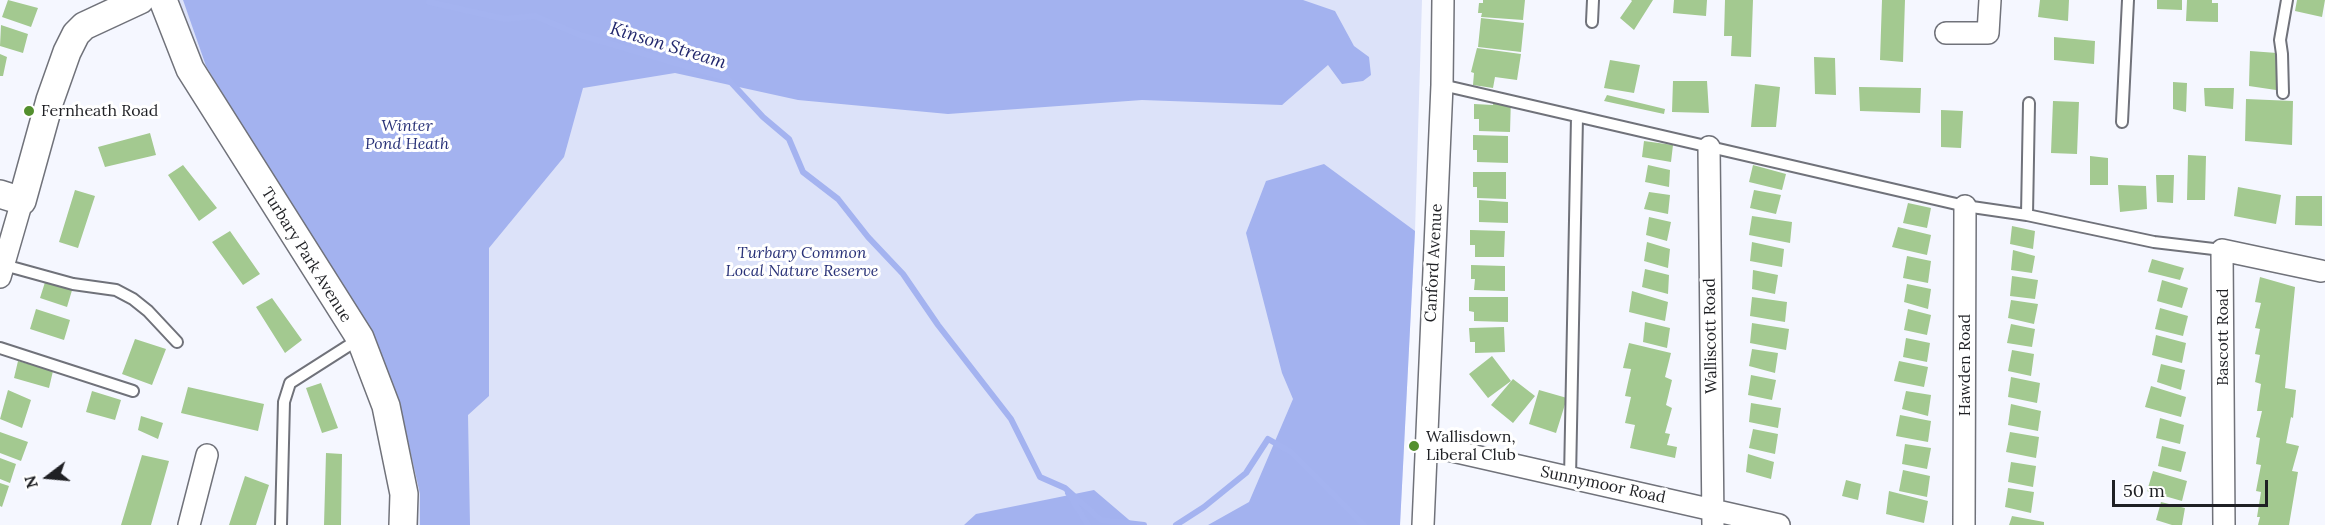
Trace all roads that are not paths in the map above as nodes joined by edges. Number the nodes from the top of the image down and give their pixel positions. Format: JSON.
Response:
{"nodes":[{"id":1,"x":140,"y":0,"type":"edge"},
{"id":2,"x":163,"y":0,"type":"edge"},
{"id":3,"x":1443,"y":0,"type":"edge"},
{"id":4,"x":1593,"y":0,"type":"edge"},
{"id":5,"x":1990,"y":0,"type":"edge"},
{"id":6,"x":2128,"y":0,"type":"edge"},
{"id":7,"x":2287,"y":0,"type":"edge"},
{"id":8,"x":1592,"y":22,"type":"dead end"},
{"id":9,"x":1946,"y":33,"type":"dead end"},
{"id":10,"x":1442,"y":85,"type":"junction"},
{"id":11,"x":2283,"y":93,"type":"dead end"},
{"id":12,"x":2029,"y":103,"type":"dead end"},
{"id":13,"x":1576,"y":117,"type":"junction"},
{"id":14,"x":2122,"y":122,"type":"dead end"},
{"id":15,"x":1709,"y":147,"type":"junction"},
{"id":16,"x":11,"y":198,"type":"edge"},
{"id":17,"x":1965,"y":206,"type":"junction"},
{"id":18,"x":2027,"y":216,"type":"junction"},
{"id":19,"x":2222,"y":250,"type":"junction"},
{"id":20,"x":2321,"y":270,"type":"dead end"},
{"id":21,"x":2,"y":271,"type":"edge"},
{"id":22,"x":360,"y":338,"type":"junction"},
{"id":23,"x":177,"y":342,"type":"dead end"},
{"id":24,"x":0,"y":348,"type":"edge"},
{"id":25,"x":133,"y":392,"type":"dead end"},
{"id":26,"x":1426,"y":445,"type":"junction"},
{"id":27,"x":207,"y":455,"type":"dead end"},
{"id":28,"x":1570,"y":478,"type":"junction"},
{"id":29,"x":1713,"y":517,"type":"edge"},
{"id":30,"x":189,"y":525,"type":"edge"},
{"id":31,"x":281,"y":525,"type":"edge"},
{"id":32,"x":403,"y":525,"type":"edge"},
{"id":33,"x":1423,"y":525,"type":"edge"},
{"id":34,"x":1779,"y":525,"type":"edge"},
{"id":35,"x":1964,"y":525,"type":"edge"},
{"id":36,"x":2224,"y":525,"type":"edge"}],
"edges":[{"from":1,"to":16,"type":"street"},
{"from":2,"to":22,"type":"street","name":"Turbary Park Avenue"},
{"from":3,"to":10,"type":"street","name":"Canford Avenue"},
{"from":4,"to":8,"type":"lane"},
{"from":5,"to":9,"type":"street"},
{"from":6,"to":14,"type":"lane"},
{"from":7,"to":11,"type":"lane"},
{"from":10,"to":13,"type":"lane"},
{"from":10,"to":26,"type":"street","name":"Canford Avenue"},
{"from":12,"to":18,"type":"lane"},
{"from":13,"to":15,"type":"lane"},
{"from":13,"to":28,"type":"lane"},
{"from":15,"to":17,"type":"lane"},
{"from":15,"to":29,"type":"street","name":"Walliscott Road"},
{"from":16,"to":21,"type":"street"},
{"from":17,"to":18,"type":"lane"},
{"from":17,"to":35,"type":"street","name":"Hawden Road"},
{"from":18,"to":19,"type":"lane"},
{"from":19,"to":20,"type":"street"},
{"from":19,"to":36,"type":"street","name":"Bascott Road"},
{"from":21,"to":23,"type":"lane"},
{"from":22,"to":31,"type":"lane"},
{"from":22,"to":32,"type":"street","name":"Turbary Park Avenue"},
{"from":24,"to":25,"type":"lane"},
{"from":26,"to":28,"type":"street","name":"Sunnymoor Road"},
{"from":26,"to":33,"type":"street","name":"Canford Avenue"},
{"from":27,"to":30,"type":"street"},
{"from":28,"to":29,"type":"street","name":"Sunnymoor Road"},
{"from":29,"to":34,"type":"street","name":"Sunnymoor Road"}]}
